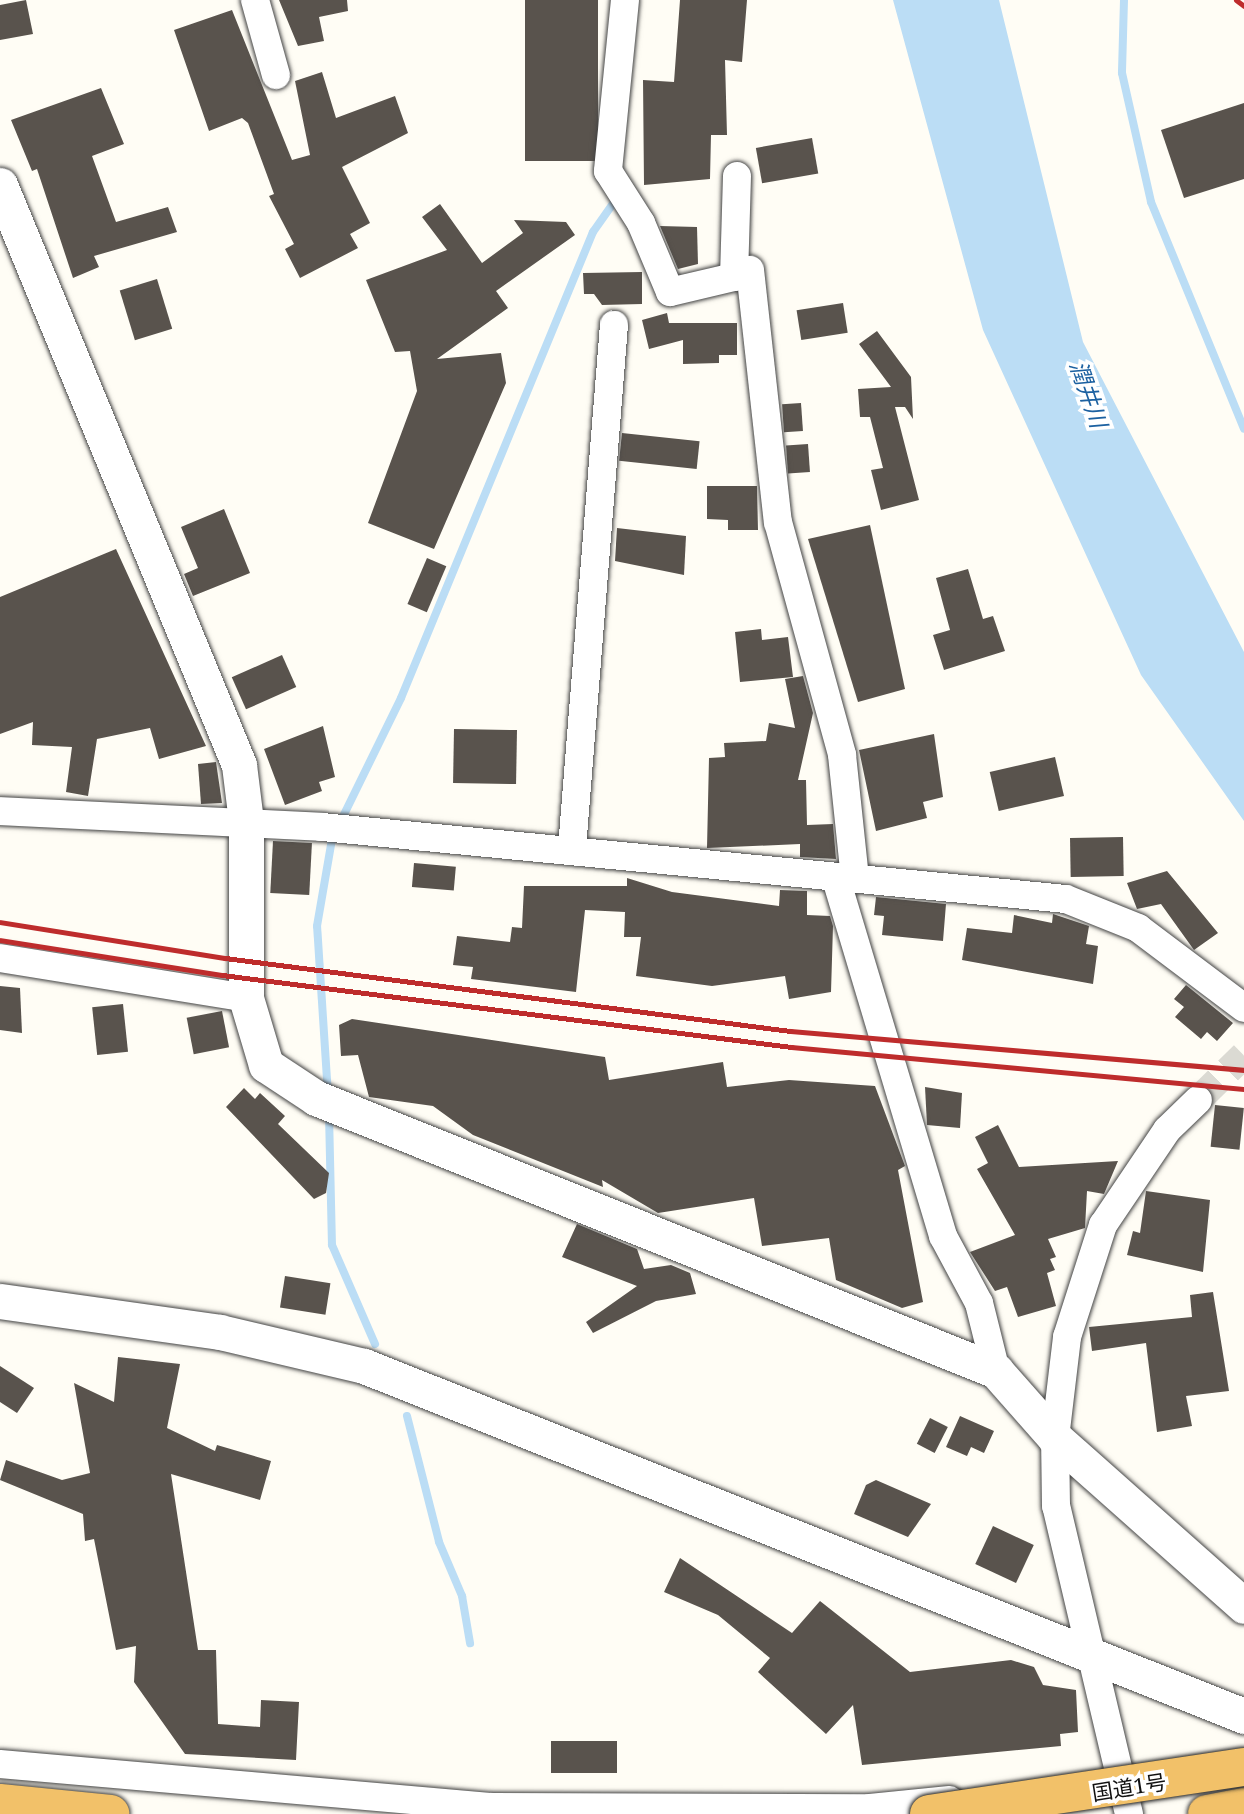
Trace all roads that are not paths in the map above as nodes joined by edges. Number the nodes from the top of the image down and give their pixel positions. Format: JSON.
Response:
{"nodes":[{"id":1,"x":255,"y":0,"type":"edge"},
{"id":2,"x":625,"y":0,"type":"edge"},
{"id":3,"x":276,"y":75,"type":"dead end"},
{"id":4,"x":737,"y":176,"type":"dead end"},
{"id":5,"x":0,"y":185,"type":"edge"},
{"id":6,"x":734,"y":277,"type":"junction"},
{"id":7,"x":614,"y":325,"type":"dead end"},
{"id":8,"x":0,"y":811,"type":"edge"},
{"id":9,"x":246,"y":821,"type":"junction"},
{"id":10,"x":572,"y":848,"type":"junction"},
{"id":11,"x":845,"y":878,"type":"junction"},
{"id":12,"x":0,"y":958,"type":"edge"},
{"id":13,"x":246,"y":998,"type":"junction"},
{"id":14,"x":1244,"y":1008,"type":"edge"},
{"id":15,"x":1198,"y":1100,"type":"tunnel mouth"},
{"id":16,"x":0,"y":1301,"type":"edge"},
{"id":17,"x":996,"y":1371,"type":"junction"},
{"id":18,"x":1055,"y":1438,"type":"junction"},
{"id":19,"x":1244,"y":1606,"type":"edge"},
{"id":20,"x":1090,"y":1655,"type":"junction"},
{"id":21,"x":1244,"y":1716,"type":"edge"},
{"id":22,"x":0,"y":1764,"type":"edge"},
{"id":23,"x":1244,"y":1766,"type":"edge"},
{"id":24,"x":1121,"y":1784,"type":"junction"},
{"id":25,"x":0,"y":1803,"type":"edge"},
{"id":26,"x":1244,"y":1807,"type":"edge"},
{"id":27,"x":110,"y":1814,"type":"edge"},
{"id":28,"x":929,"y":1814,"type":"edge"},
{"id":29,"x":1129,"y":1814,"type":"edge"},
{"id":30,"x":1207,"y":1814,"type":"edge"}],
"edges":[{"from":1,"to":3,"type":"street"},
{"from":2,"to":6,"type":"street"},
{"from":4,"to":6,"type":"street"},
{"from":5,"to":9,"type":"street"},
{"from":6,"to":11,"type":"street"},
{"from":7,"to":10,"type":"street"},
{"from":8,"to":9,"type":"street"},
{"from":9,"to":10,"type":"street"},
{"from":9,"to":13,"type":"street"},
{"from":10,"to":11,"type":"street"},
{"from":11,"to":14,"type":"street"},
{"from":11,"to":17,"type":"street"},
{"from":12,"to":13,"type":"street"},
{"from":13,"to":17,"type":"street"},
{"from":15,"to":18,"type":"street"},
{"from":16,"to":20,"type":"street"},
{"from":17,"to":18,"type":"street"},
{"from":18,"to":19,"type":"street"},
{"from":18,"to":20,"type":"street"},
{"from":20,"to":21,"type":"street"},
{"from":20,"to":24,"type":"street"},
{"from":22,"to":24,"type":"street"},
{"from":23,"to":28,"type":"highway","name":"国道1号","bridge":true},
{"from":24,"to":29,"type":"street"},
{"from":25,"to":27,"type":"highway"},
{"from":26,"to":30,"type":"highway"}]}
